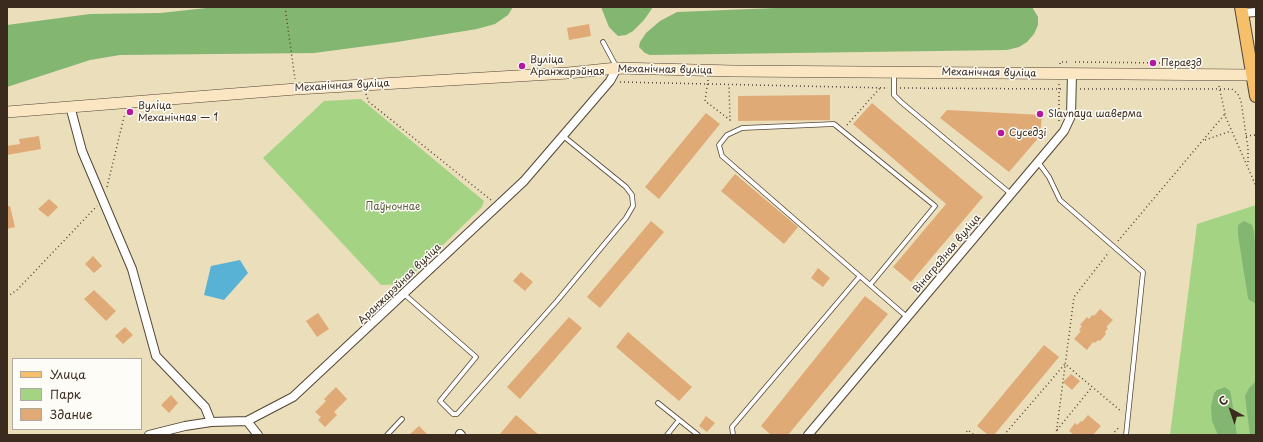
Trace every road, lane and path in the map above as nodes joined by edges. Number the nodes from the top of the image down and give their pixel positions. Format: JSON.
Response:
{"nodes":[{"id":1,"x":285,"y":7,"type":"edge"},
{"id":2,"x":1242,"y":10,"type":"edge"},
{"id":3,"x":1256,"y":12,"type":"edge"},
{"id":4,"x":603,"y":42,"type":"dead end"},
{"id":5,"x":1075,"y":62,"type":"dead end"},
{"id":6,"x":1167,"y":63,"type":"dead end"},
{"id":7,"x":617,"y":68,"type":"junction"},
{"id":8,"x":894,"y":72,"type":"junction"},
{"id":9,"x":1072,"y":74,"type":"junction"},
{"id":10,"x":1253,"y":75,"type":"junction"},
{"id":11,"x":685,"y":79,"type":"dead end"},
{"id":12,"x":708,"y":80,"type":"dead end"},
{"id":13,"x":610,"y":81,"type":"junction"},
{"id":14,"x":1218,"y":83,"type":"dead end"},
{"id":15,"x":684,"y":84,"type":"junction"},
{"id":16,"x":363,"y":85,"type":"junction"},
{"id":17,"x":707,"y":85,"type":"junction"},
{"id":18,"x":729,"y":85,"type":"junction"},
{"id":19,"x":880,"y":88,"type":"junction"},
{"id":20,"x":894,"y":88,"type":"junction"},
{"id":21,"x":296,"y":89,"type":"junction"},
{"id":22,"x":1059,"y":89,"type":"junction"},
{"id":23,"x":1072,"y":89,"type":"junction"},
{"id":24,"x":1219,"y":90,"type":"junction"},
{"id":25,"x":1256,"y":96,"type":"edge"},
{"id":26,"x":70,"y":106,"type":"junction"},
{"id":27,"x":7,"y":112,"type":"edge"},
{"id":28,"x":126,"y":112,"type":"dead end"},
{"id":29,"x":1225,"y":114,"type":"junction"},
{"id":30,"x":1057,"y":126,"type":"dead end"},
{"id":31,"x":843,"y":130,"type":"junction"},
{"id":32,"x":1231,"y":131,"type":"junction"},
{"id":33,"x":562,"y":135,"type":"junction"},
{"id":34,"x":1256,"y":135,"type":"edge"},
{"id":35,"x":1246,"y":136,"type":"junction"},
{"id":36,"x":1203,"y":140,"type":"junction"},
{"id":37,"x":1038,"y":162,"type":"junction"},
{"id":38,"x":1248,"y":165,"type":"junction"},
{"id":39,"x":1256,"y":186,"type":"edge"},
{"id":40,"x":1011,"y":194,"type":"junction"},
{"id":41,"x":104,"y":198,"type":"junction"},
{"id":42,"x":496,"y":205,"type":"junction"},
{"id":43,"x":1117,"y":243,"type":"dead end"},
{"id":44,"x":1111,"y":249,"type":"dead end"},
{"id":45,"x":860,"y":276,"type":"junction"},
{"id":46,"x":870,"y":285,"type":"junction"},
{"id":47,"x":404,"y":294,"type":"junction"},
{"id":48,"x":7,"y":297,"type":"edge"},
{"id":49,"x":908,"y":317,"type":"junction"},
{"id":50,"x":1065,"y":364,"type":"junction"},
{"id":51,"x":1092,"y":387,"type":"junction"},
{"id":52,"x":658,"y":403,"type":"dead end"},
{"id":53,"x":1122,"y":413,"type":"dead end"},
{"id":54,"x":402,"y":419,"type":"dead end"},
{"id":55,"x":679,"y":420,"type":"junction"},
{"id":56,"x":247,"y":421,"type":"junction"},
{"id":57,"x":211,"y":422,"type":"junction"},
{"id":58,"x":1120,"y":425,"type":"dead end"},
{"id":59,"x":1056,"y":430,"type":"junction"},
{"id":60,"x":148,"y":435,"type":"edge"},
{"id":61,"x":258,"y":435,"type":"edge"},
{"id":62,"x":387,"y":435,"type":"edge"},
{"id":63,"x":667,"y":435,"type":"edge"},
{"id":64,"x":698,"y":435,"type":"edge"},
{"id":65,"x":733,"y":435,"type":"edge"},
{"id":66,"x":808,"y":435,"type":"edge"},
{"id":67,"x":964,"y":435,"type":"edge"},
{"id":68,"x":974,"y":435,"type":"edge"},
{"id":69,"x":1004,"y":435,"type":"edge"},
{"id":70,"x":1056,"y":435,"type":"edge"},
{"id":71,"x":1112,"y":435,"type":"edge"},
{"id":72,"x":1126,"y":435,"type":"edge"}],
"edges":[{"from":1,"to":21,"type":"path"},
{"from":2,"to":3,"type":"street"},
{"from":2,"to":10,"type":"main road"},
{"from":4,"to":7,"type":"lane"},
{"from":5,"to":6,"type":"path"},
{"from":7,"to":8,"type":"street","name":"Механічная вуліца"},
{"from":7,"to":13,"type":"street","name":"Аранжарэйная вуліца"},
{"from":7,"to":16,"type":"street","name":"Механічная вуліца"},
{"from":8,"to":9,"type":"street","name":"Механічная вуліца"},
{"from":8,"to":20,"type":"lane"},
{"from":9,"to":10,"type":"street","name":"Механічная вуліца"},
{"from":9,"to":23,"type":"street","name":"Вінаградная вуліца"},
{"from":10,"to":25,"type":"main road"},
{"from":11,"to":15,"type":"path"},
{"from":12,"to":17,"type":"path"},
{"from":13,"to":15,"type":"path"},
{"from":13,"to":33,"type":"street","name":"Аранжарэйная вуліца"},
{"from":14,"to":24,"type":"path"},
{"from":15,"to":17,"type":"path"},
{"from":16,"to":21,"type":"street","name":"Механічная вуліца"},
{"from":16,"to":42,"type":"path"},
{"from":17,"to":18,"type":"path"},
{"from":17,"to":18,"type":"path"},
{"from":18,"to":19,"type":"path"},
{"from":19,"to":20,"type":"path"},
{"from":19,"to":31,"type":"path"},
{"from":20,"to":22,"type":"path"},
{"from":20,"to":40,"type":"lane"},
{"from":21,"to":26,"type":"street","name":"Механічная вуліца"},
{"from":22,"to":23,"type":"path"},
{"from":22,"to":30,"type":"path"},
{"from":23,"to":24,"type":"path"},
{"from":23,"to":37,"type":"street","name":"Вінаградная вуліца"},
{"from":24,"to":29,"type":"path"},
{"from":24,"to":35,"type":"path"},
{"from":26,"to":27,"type":"street","name":"Механічная вуліца"},
{"from":26,"to":41,"type":"street"},
{"from":28,"to":41,"type":"path"},
{"from":29,"to":32,"type":"path"},
{"from":29,"to":36,"type":"path"},
{"from":31,"to":45,"type":"lane"},
{"from":31,"to":46,"type":"lane"},
{"from":32,"to":36,"type":"path"},
{"from":32,"to":38,"type":"path"},
{"from":33,"to":42,"type":"street","name":"Аранжарэйная вуліца"},
{"from":33,"to":47,"type":"lane"},
{"from":34,"to":35,"type":"path"},
{"from":35,"to":38,"type":"path"},
{"from":36,"to":43,"type":"path"},
{"from":37,"to":40,"type":"street","name":"Вінаградная вуліца"},
{"from":37,"to":72,"type":"lane"},
{"from":38,"to":39,"type":"path"},
{"from":40,"to":49,"type":"street","name":"Вінаградная вуліца"},
{"from":41,"to":48,"type":"path"},
{"from":41,"to":57,"type":"street"},
{"from":42,"to":47,"type":"street","name":"Аранжарэйная вуліца"},
{"from":44,"to":50,"type":"path"},
{"from":45,"to":46,"type":"lane"},
{"from":45,"to":65,"type":"lane"},
{"from":46,"to":49,"type":"lane"},
{"from":47,"to":56,"type":"street","name":"Аранжарэйная вуліца"},
{"from":49,"to":66,"type":"street","name":"Вінаградная вуліца"},
{"from":50,"to":51,"type":"path"},
{"from":50,"to":59,"type":"path"},
{"from":50,"to":69,"type":"path"},
{"from":51,"to":53,"type":"path"},
{"from":51,"to":59,"type":"path"},
{"from":52,"to":55,"type":"lane"},
{"from":54,"to":62,"type":"lane"},
{"from":55,"to":63,"type":"lane"},
{"from":55,"to":64,"type":"lane"},
{"from":56,"to":57,"type":"street","name":"Аранжарэйная вуліца"},
{"from":56,"to":61,"type":"street"},
{"from":57,"to":60,"type":"street","name":"Аранжарэйная вуліца"},
{"from":58,"to":71,"type":"path"},
{"from":59,"to":70,"type":"path"},
{"from":67,"to":68,"type":"path"}]}
